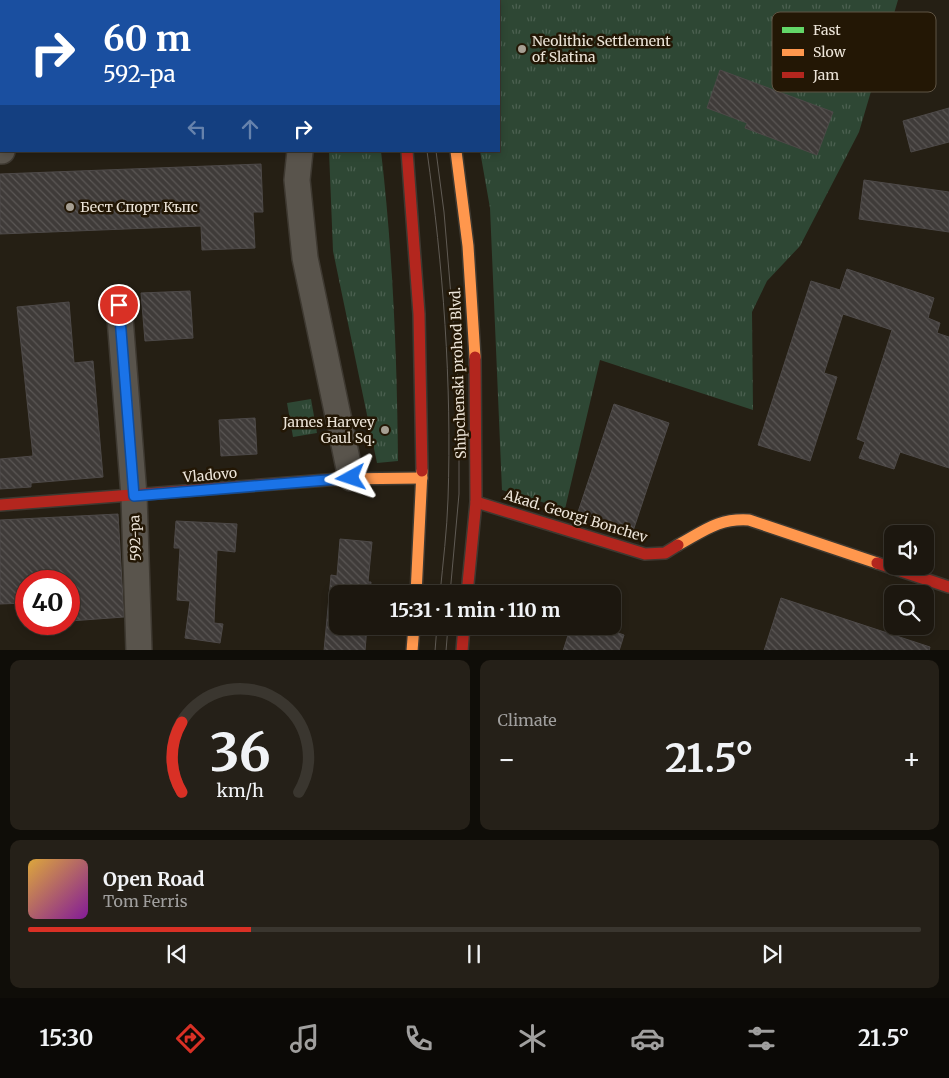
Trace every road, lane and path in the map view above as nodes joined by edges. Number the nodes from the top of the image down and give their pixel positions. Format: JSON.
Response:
{"nodes":[{"id":1,"x":300,"y":152,"type":"edge"},
{"id":2,"x":407,"y":152,"type":"edge"},
{"id":3,"x":456,"y":152,"type":"edge"},
{"id":4,"x":119,"y":305,"type":"dead end"},
{"id":5,"x":351,"y":478,"type":"junction"},
{"id":6,"x":422,"y":478,"type":"junction"},
{"id":7,"x":134,"y":496,"type":"junction"},
{"id":8,"x":476,"y":502,"type":"junction"},
{"id":9,"x":0,"y":505,"type":"edge"},
{"id":10,"x":416,"y":585,"type":"edge"},
{"id":11,"x":468,"y":585,"type":"edge"},
{"id":12,"x":949,"y":587,"type":"edge"},
{"id":13,"x":413,"y":635,"type":"edge"},
{"id":14,"x":463,"y":635,"type":"edge"},
{"id":15,"x":139,"y":650,"type":"edge"},
{"id":16,"x":412,"y":650,"type":"edge"},
{"id":17,"x":462,"y":650,"type":"edge"}],
"edges":[{"from":1,"to":5,"type":"street"},
{"from":2,"to":6,"type":"main road"},
{"from":3,"to":8,"type":"main road","name":"Shipchenski prohod Blvd."},
{"from":4,"to":7,"type":"street","name":"592-ра"},
{"from":5,"to":6,"type":"main road","name":"Vladovo"},
{"from":5,"to":7,"type":"main road","name":"Vladovo"},
{"from":6,"to":10,"type":"main road"},
{"from":7,"to":9,"type":"main road","name":"Vladovo"},
{"from":7,"to":15,"type":"street","name":"592-ра"},
{"from":8,"to":11,"type":"main road","name":"Shipchenski prohod Blvd."},
{"from":8,"to":12,"type":"main road","name":"Akad. Georgi Bonchev"},
{"from":13,"to":16,"type":"main road"},
{"from":14,"to":17,"type":"main road"}]}
